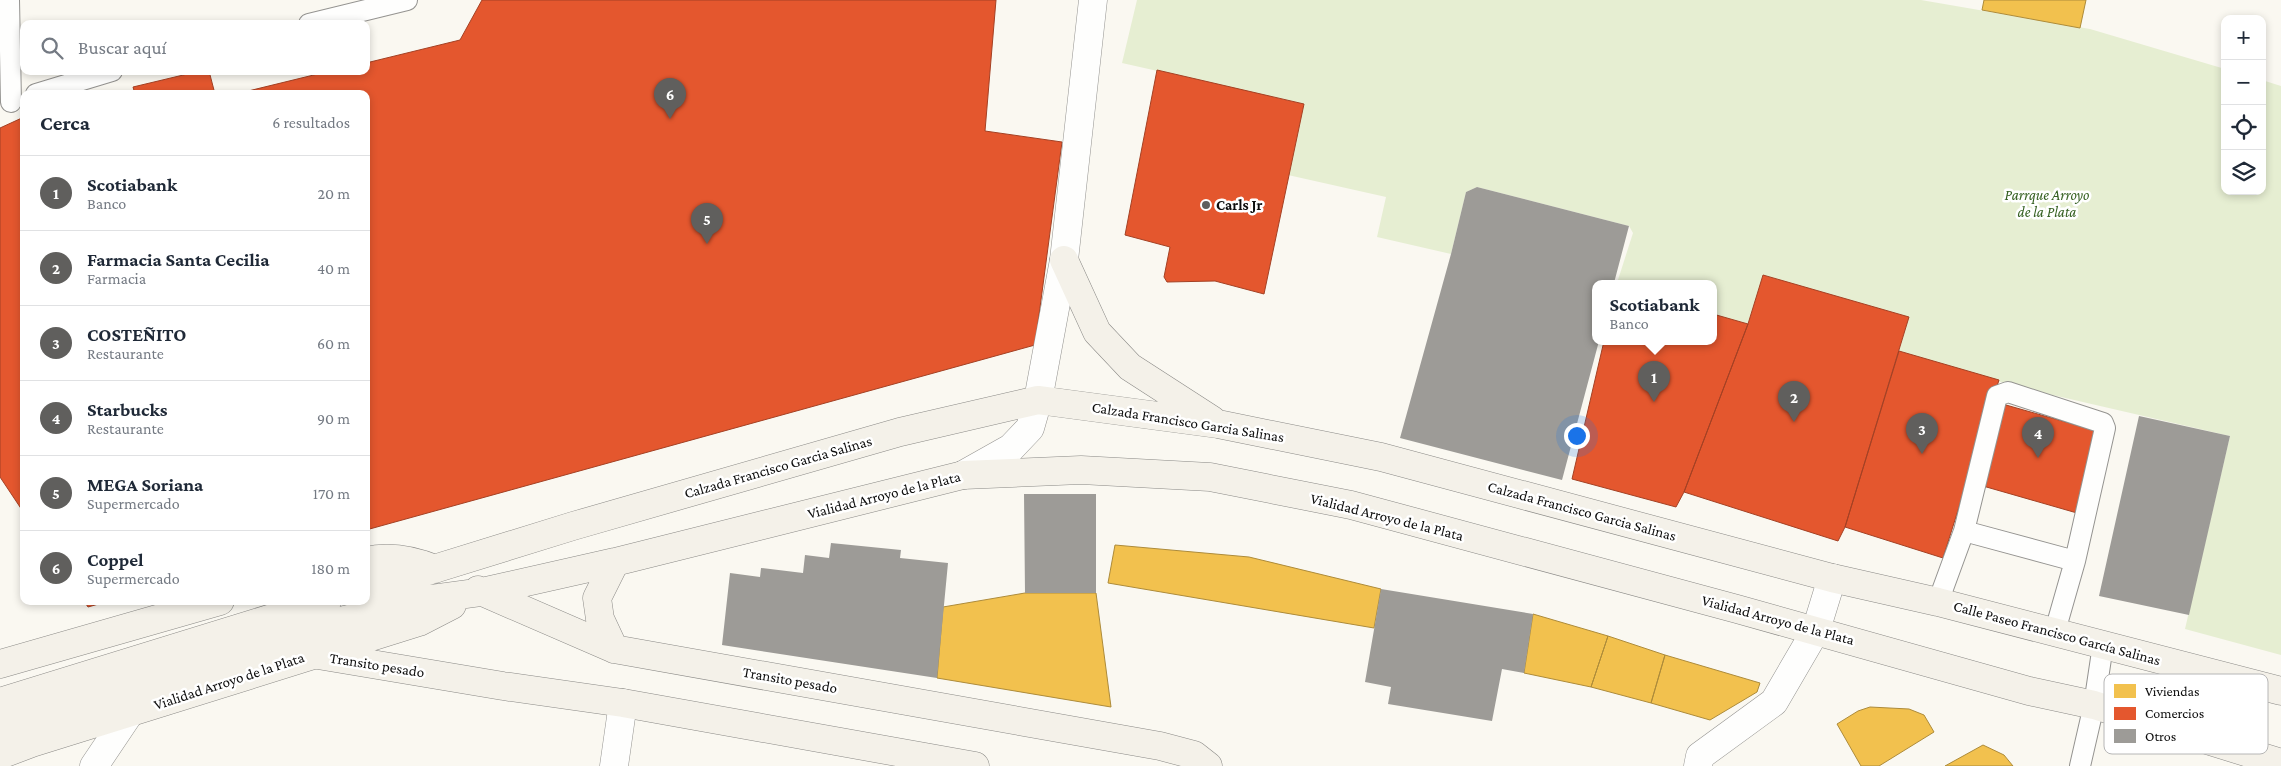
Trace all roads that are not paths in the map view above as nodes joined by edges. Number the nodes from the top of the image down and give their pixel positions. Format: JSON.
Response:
{"nodes":[{"id":1,"x":9,"y":0,"type":"edge"},
{"id":2,"x":407,"y":0,"type":"edge"},
{"id":3,"x":1093,"y":0,"type":"edge"},
{"id":4,"x":325,"y":20,"type":"edge"},
{"id":5,"x":5,"y":46,"type":"edge"},
{"id":6,"x":99,"y":75,"type":"edge"},
{"id":7,"x":49,"y":90,"type":"edge"},
{"id":8,"x":12,"y":101,"type":"edge"},
{"id":9,"x":1064,"y":260,"type":"junction"},
{"id":10,"x":1038,"y":400,"type":"junction"},
{"id":11,"x":1218,"y":424,"type":"junction"},
{"id":12,"x":963,"y":475,"type":"junction"},
{"id":13,"x":1964,"y":531,"type":"junction"},
{"id":14,"x":374,"y":559,"type":"edge"},
{"id":15,"x":2075,"y":561,"type":"junction"},
{"id":16,"x":615,"y":562,"type":"junction"},
{"id":17,"x":424,"y":572,"type":"junction"},
{"id":18,"x":1832,"y":578,"type":"junction"},
{"id":19,"x":370,"y":589,"type":"edge"},
{"id":20,"x":480,"y":592,"type":"junction"},
{"id":21,"x":1938,"y":602,"type":"junction"},
{"id":22,"x":206,"y":605,"type":"edge"},
{"id":23,"x":314,"y":605,"type":"edge"},
{"id":24,"x":1816,"y":630,"type":"junction"},
{"id":25,"x":2055,"y":631,"type":"junction"},
{"id":26,"x":2103,"y":645,"type":"junction"},
{"id":27,"x":614,"y":649,"type":"junction"},
{"id":28,"x":312,"y":654,"type":"junction"},
{"id":29,"x":0,"y":664,"type":"edge"},
{"id":30,"x":2215,"y":674,"type":"edge"},
{"id":31,"x":2268,"y":688,"type":"edge"},
{"id":32,"x":2281,"y":691,"type":"edge"},
{"id":33,"x":0,"y":702,"type":"edge"},
{"id":34,"x":624,"y":703,"type":"junction"},
{"id":35,"x":2094,"y":705,"type":"junction"},
{"id":36,"x":2104,"y":708,"type":"edge"},
{"id":37,"x":129,"y":714,"type":"junction"},
{"id":38,"x":0,"y":728,"type":"edge"},
{"id":39,"x":2252,"y":754,"type":"edge"},
{"id":40,"x":0,"y":755,"type":"edge"},
{"id":41,"x":2281,"y":763,"type":"edge"},
{"id":42,"x":94,"y":766,"type":"edge"},
{"id":43,"x":614,"y":766,"type":"edge"},
{"id":44,"x":975,"y":766,"type":"edge"},
{"id":45,"x":1208,"y":766,"type":"edge"},
{"id":46,"x":1698,"y":766,"type":"edge"},
{"id":47,"x":2080,"y":766,"type":"edge"}],
"edges":[{"from":1,"to":5,"type":"lane"},
{"from":2,"to":4,"type":"lane"},
{"from":3,"to":9,"type":"street"},
{"from":5,"to":8,"type":"lane"},
{"from":6,"to":7,"type":"lane"},
{"from":9,"to":10,"type":"street"},
{"from":9,"to":11,"type":"main road"},
{"from":10,"to":11,"type":"main road","name":"Calzada Francisco Garcia Salinas"},
{"from":10,"to":12,"type":"street"},
{"from":10,"to":17,"type":"main road","name":"Calzada Francisco Garcia Salinas"},
{"from":11,"to":18,"type":"main road","name":"Calzada Francisco Garcia Salinas"},
{"from":12,"to":16,"type":"main road","name":"Vialidad Arroyo de la Plata"},
{"from":12,"to":24,"type":"main road","name":"Vialidad Arroyo de la Plata"},
{"from":13,"to":15,"type":"lane"},
{"from":13,"to":15,"type":"lane"},
{"from":13,"to":21,"type":"lane"},
{"from":14,"to":17,"type":"main road","name":"Transito pesado"},
{"from":15,"to":25,"type":"lane"},
{"from":16,"to":20,"type":"main road","name":"Vialidad Arroyo de la Plata"},
{"from":16,"to":27,"type":"main road"},
{"from":17,"to":19,"type":"main road"},
{"from":17,"to":20,"type":"main road","name":"Transito pesado"},
{"from":18,"to":21,"type":"main road","name":"Calle Paseo Francisco García Salinas"},
{"from":18,"to":24,"type":"street"},
{"from":20,"to":27,"type":"main road","name":"Transito pesado"},
{"from":20,"to":28,"type":"main road","name":"Vialidad Arroyo de la Plata"},
{"from":20,"to":38,"type":"main road","name":"Vialidad Arroyo de la Plata"},
{"from":21,"to":25,"type":"main road","name":"Calle Paseo Francisco García Salinas"},
{"from":22,"to":29,"type":"main road"},
{"from":23,"to":33,"type":"main road"},
{"from":24,"to":35,"type":"main road","name":"Vialidad Arroyo de la Plata"},
{"from":24,"to":46,"type":"street"},
{"from":25,"to":26,"type":"main road","name":"Calle Paseo Francisco García Salinas"},
{"from":26,"to":30,"type":"main road","name":"Calle Paseo Francisco García Salinas"},
{"from":26,"to":35,"type":"lane"},
{"from":27,"to":45,"type":"main road","name":"Transito pesado"},
{"from":28,"to":34,"type":"main road","name":"Transito pesado"},
{"from":28,"to":37,"type":"main road","name":"Vialidad Arroyo de la Plata"},
{"from":31,"to":32,"type":"main road","name":"Calle Paseo Francisco García Salinas"},
{"from":34,"to":43,"type":"street"},
{"from":34,"to":44,"type":"main road","name":"Transito pesado"},
{"from":35,"to":36,"type":"main road","name":"Vialidad Arroyo de la Plata"},
{"from":35,"to":47,"type":"lane"},
{"from":37,"to":40,"type":"main road","name":"Vialidad Arroyo de la Plata"},
{"from":37,"to":42,"type":"street"},
{"from":39,"to":41,"type":"main road","name":"Vialidad Arroyo de la Plata"}]}
